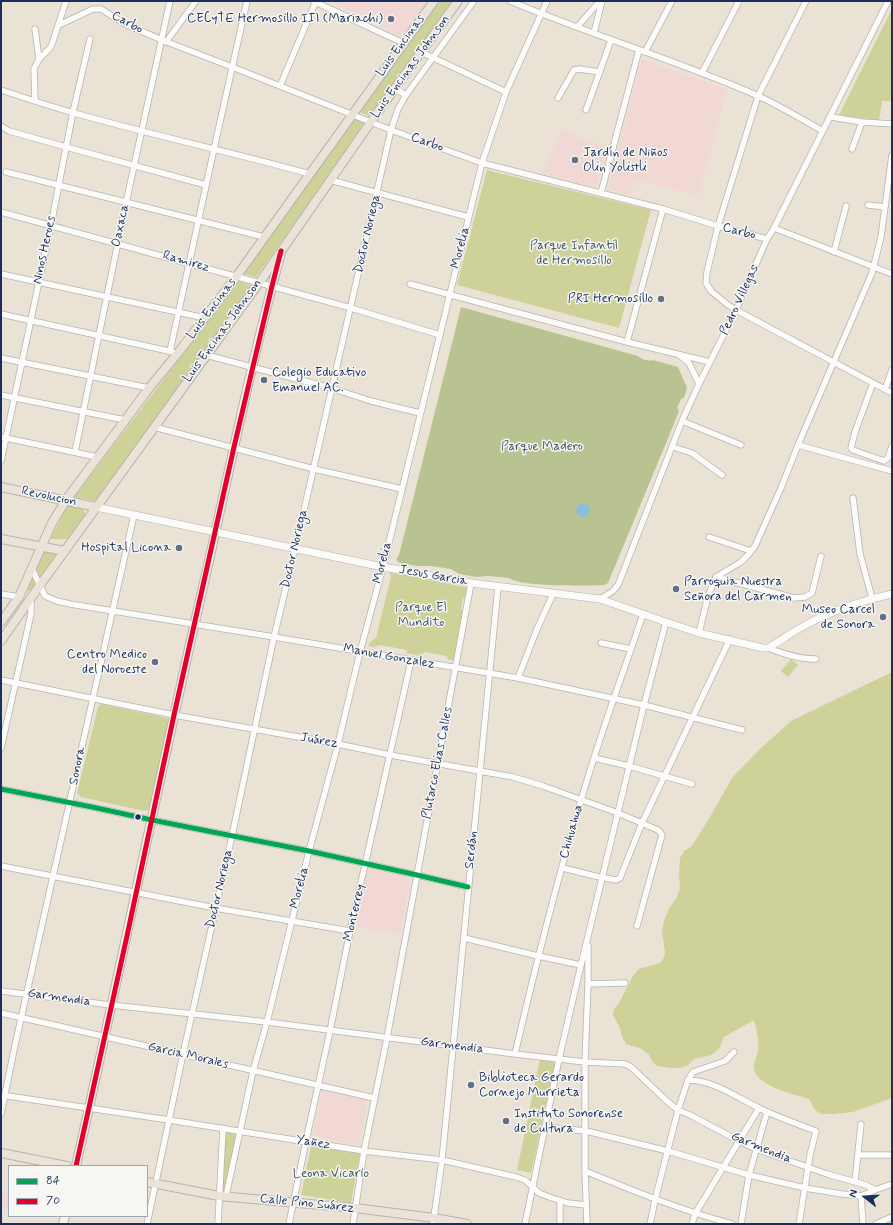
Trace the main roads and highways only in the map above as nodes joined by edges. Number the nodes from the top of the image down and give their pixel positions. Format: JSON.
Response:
{"nodes":[{"id":1,"x":434,"y":1,"type":"edge"},
{"id":2,"x":458,"y":1,"type":"edge"},
{"id":3,"x":281,"y":251,"type":"junction"},
{"id":4,"x":1,"y":487,"type":"edge"},
{"id":5,"x":66,"y":500,"type":"junction"},
{"id":6,"x":96,"y":507,"type":"junction"},
{"id":7,"x":1,"y":539,"type":"edge"},
{"id":8,"x":41,"y":547,"type":"junction"},
{"id":9,"x":65,"y":551,"type":"junction"},
{"id":10,"x":1,"y":622,"type":"edge"},
{"id":11,"x":1,"y":641,"type":"edge"},
{"id":12,"x":1,"y":1153,"type":"edge"},
{"id":13,"x":62,"y":1165,"type":"edge"},
{"id":14,"x":76,"y":1165,"type":"edge"},
{"id":15,"x":148,"y":1182,"type":"edge"},
{"id":16,"x":434,"y":1221,"type":"edge"},
{"id":17,"x":467,"y":1224,"type":"edge"}],
"edges":[{"from":1,"to":5,"type":"main road","name":"Luis Encinas"},
{"from":2,"to":3,"type":"main road","name":"Luis Encinas Johnson"},
{"from":3,"to":6,"type":"main road","name":"Luis Encinas Johnson"},
{"from":3,"to":14,"type":"main road"},
{"from":4,"to":5,"type":"main road","name":"Revolucion"},
{"from":5,"to":6,"type":"main road","name":"Revolucion"},
{"from":5,"to":8,"type":"main road","name":"Luis Encinas"},
{"from":6,"to":9,"type":"main road","name":"Luis Encinas Johnson"},
{"from":7,"to":8,"type":"main road"},
{"from":8,"to":9,"type":"main road"},
{"from":8,"to":10,"type":"main road","name":"Luis Encinas"},
{"from":9,"to":11,"type":"main road","name":"Luis Encinas Johnson"},
{"from":12,"to":13,"type":"main road"},
{"from":15,"to":16,"type":"main road","name":"Calle Pino Suárez"},
{"from":16,"to":17,"type":"main road","name":"Calle Pino Suárez"}]}
